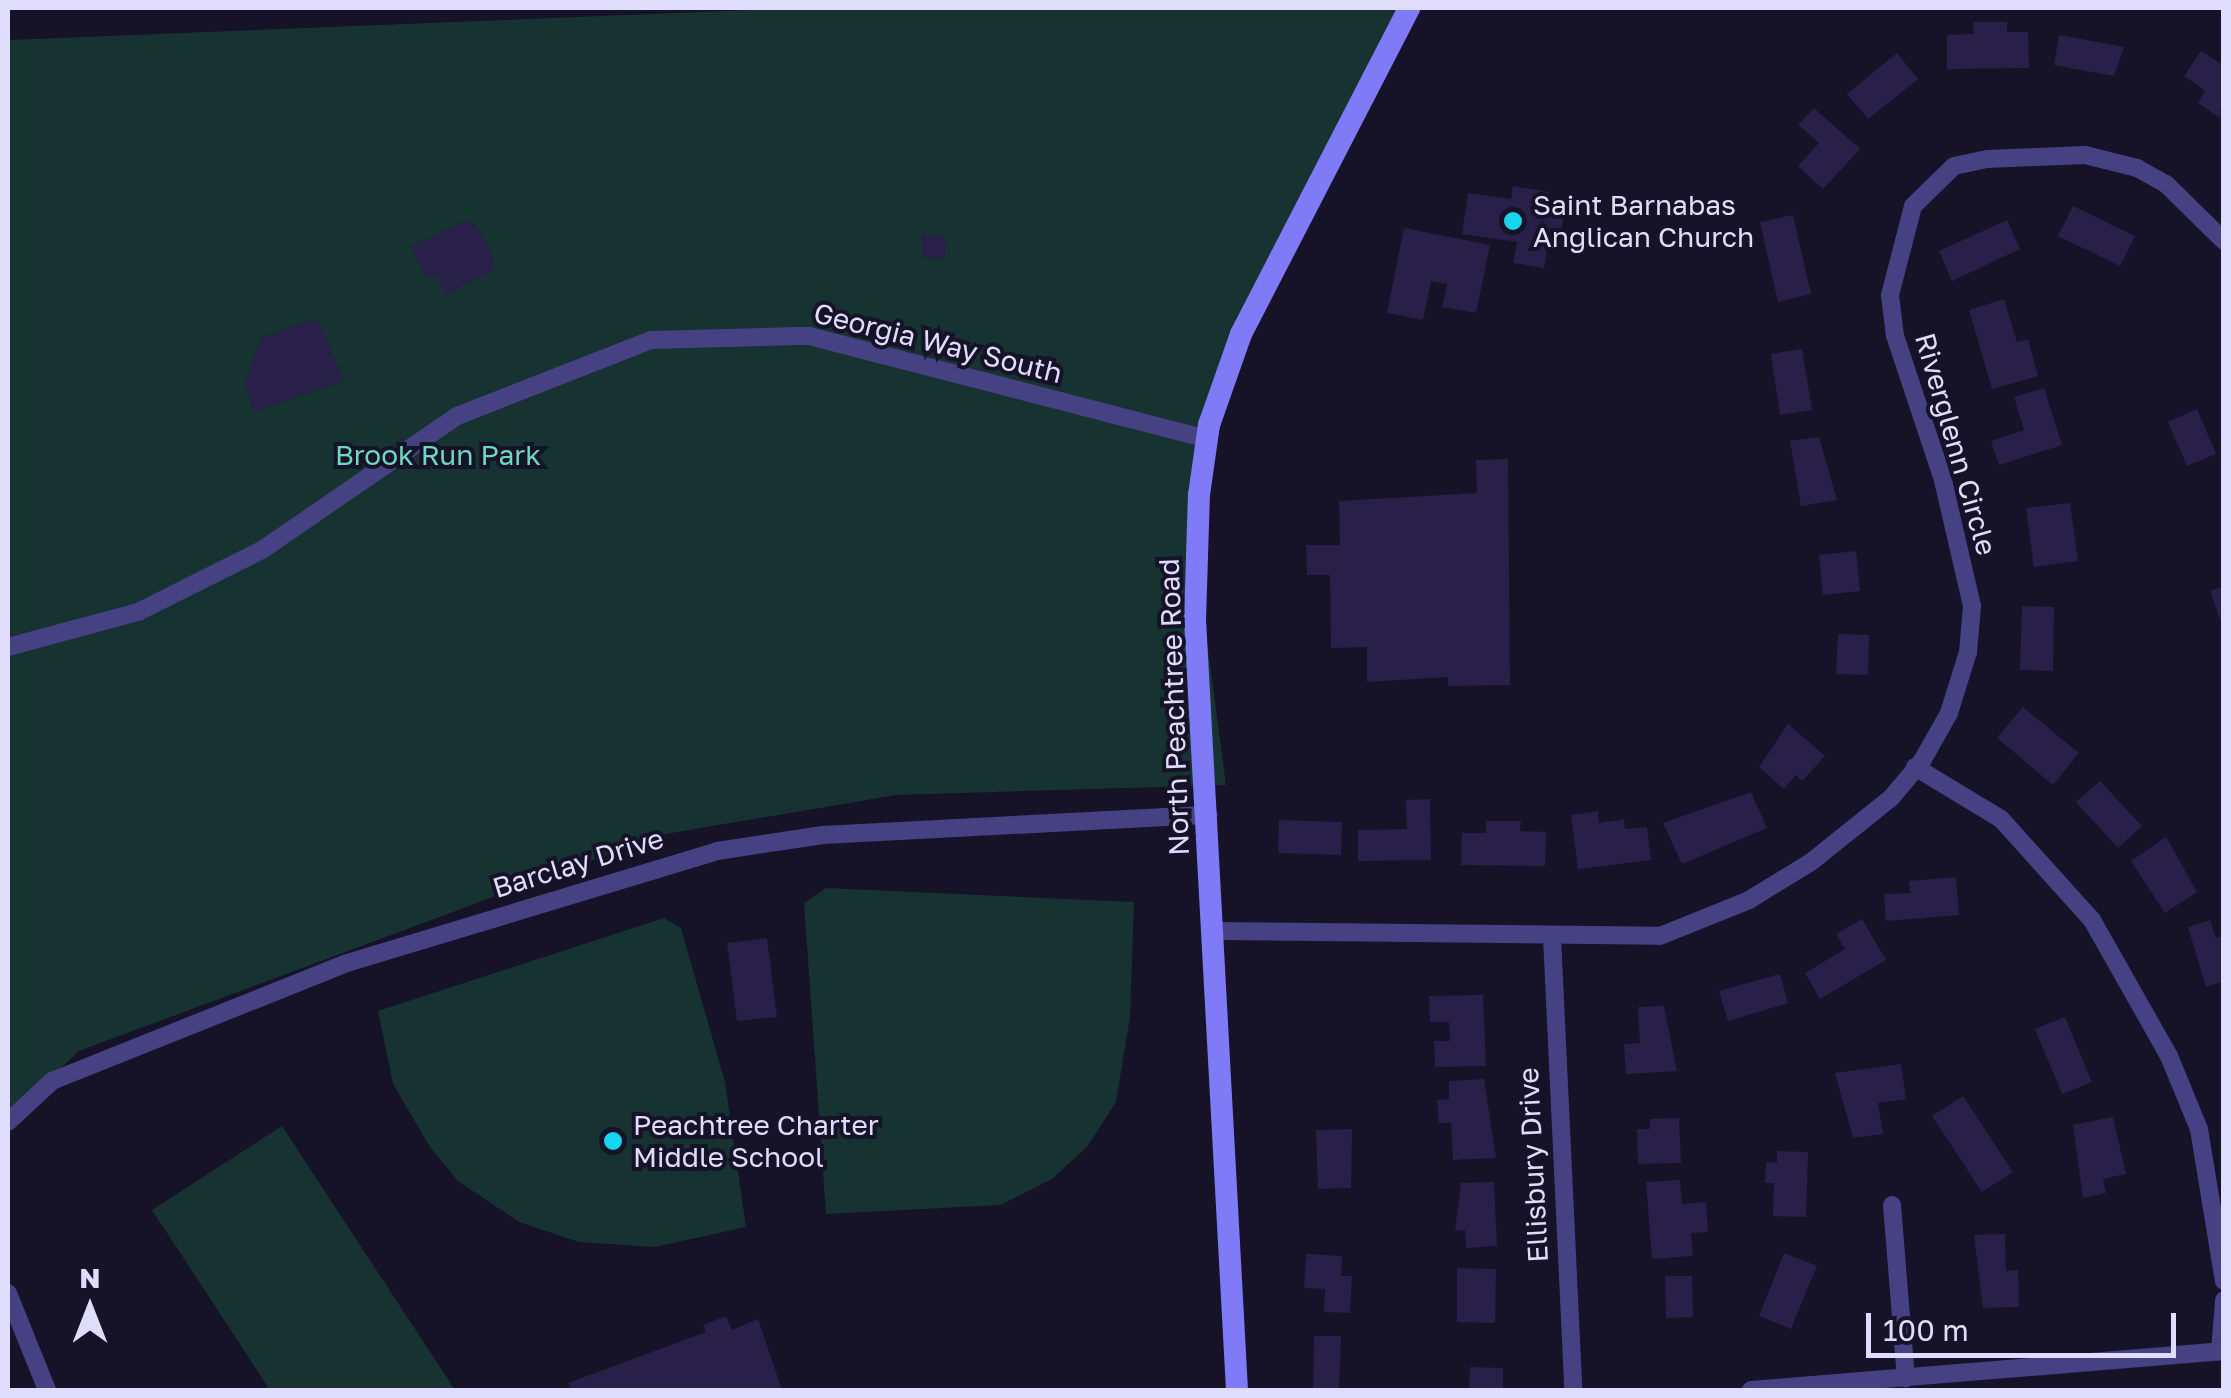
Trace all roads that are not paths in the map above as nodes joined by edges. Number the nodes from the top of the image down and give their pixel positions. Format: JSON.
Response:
{"nodes":[{"id":1,"x":1409,"y":8,"type":"edge"},
{"id":2,"x":2224,"y":241,"type":"edge"},
{"id":3,"x":1207,"y":439,"type":"junction"},
{"id":4,"x":8,"y":646,"type":"edge"},
{"id":5,"x":1915,"y":767,"type":"junction"},
{"id":6,"x":1208,"y":815,"type":"junction"},
{"id":7,"x":1214,"y":931,"type":"junction"},
{"id":8,"x":1552,"y":937,"type":"junction"},
{"id":9,"x":8,"y":1122,"type":"edge"},
{"id":10,"x":1892,"y":1205,"type":"dead end"},
{"id":11,"x":2224,"y":1281,"type":"edge"},
{"id":12,"x":8,"y":1293,"type":"edge"},
{"id":13,"x":2224,"y":1300,"type":"edge"},
{"id":14,"x":2222,"y":1351,"type":"edge"},
{"id":15,"x":1906,"y":1378,"type":"junction"},
{"id":16,"x":46,"y":1390,"type":"edge"},
{"id":17,"x":1237,"y":1390,"type":"edge"},
{"id":18,"x":1573,"y":1390,"type":"edge"},
{"id":19,"x":1751,"y":1390,"type":"edge"}],
"edges":[{"from":1,"to":3,"type":"street","name":"North Peachtree Road"},
{"from":2,"to":5,"type":"street","name":"Riverglenn Circle"},
{"from":3,"to":4,"type":"street","name":"Georgia Way South"},
{"from":3,"to":6,"type":"street","name":"North Peachtree Road"},
{"from":5,"to":8,"type":"street","name":"Riverglenn Circle"},
{"from":5,"to":11,"type":"street"},
{"from":6,"to":7,"type":"street","name":"North Peachtree Road"},
{"from":6,"to":9,"type":"street","name":"Barclay Drive"},
{"from":7,"to":8,"type":"street","name":"Riverglenn Circle"},
{"from":7,"to":17,"type":"street","name":"North Peachtree Road"},
{"from":8,"to":18,"type":"street","name":"Ellisbury Drive"},
{"from":10,"to":15,"type":"street"},
{"from":12,"to":16,"type":"street"},
{"from":13,"to":14,"type":"street"},
{"from":14,"to":15,"type":"street"},
{"from":15,"to":19,"type":"street"}]}
